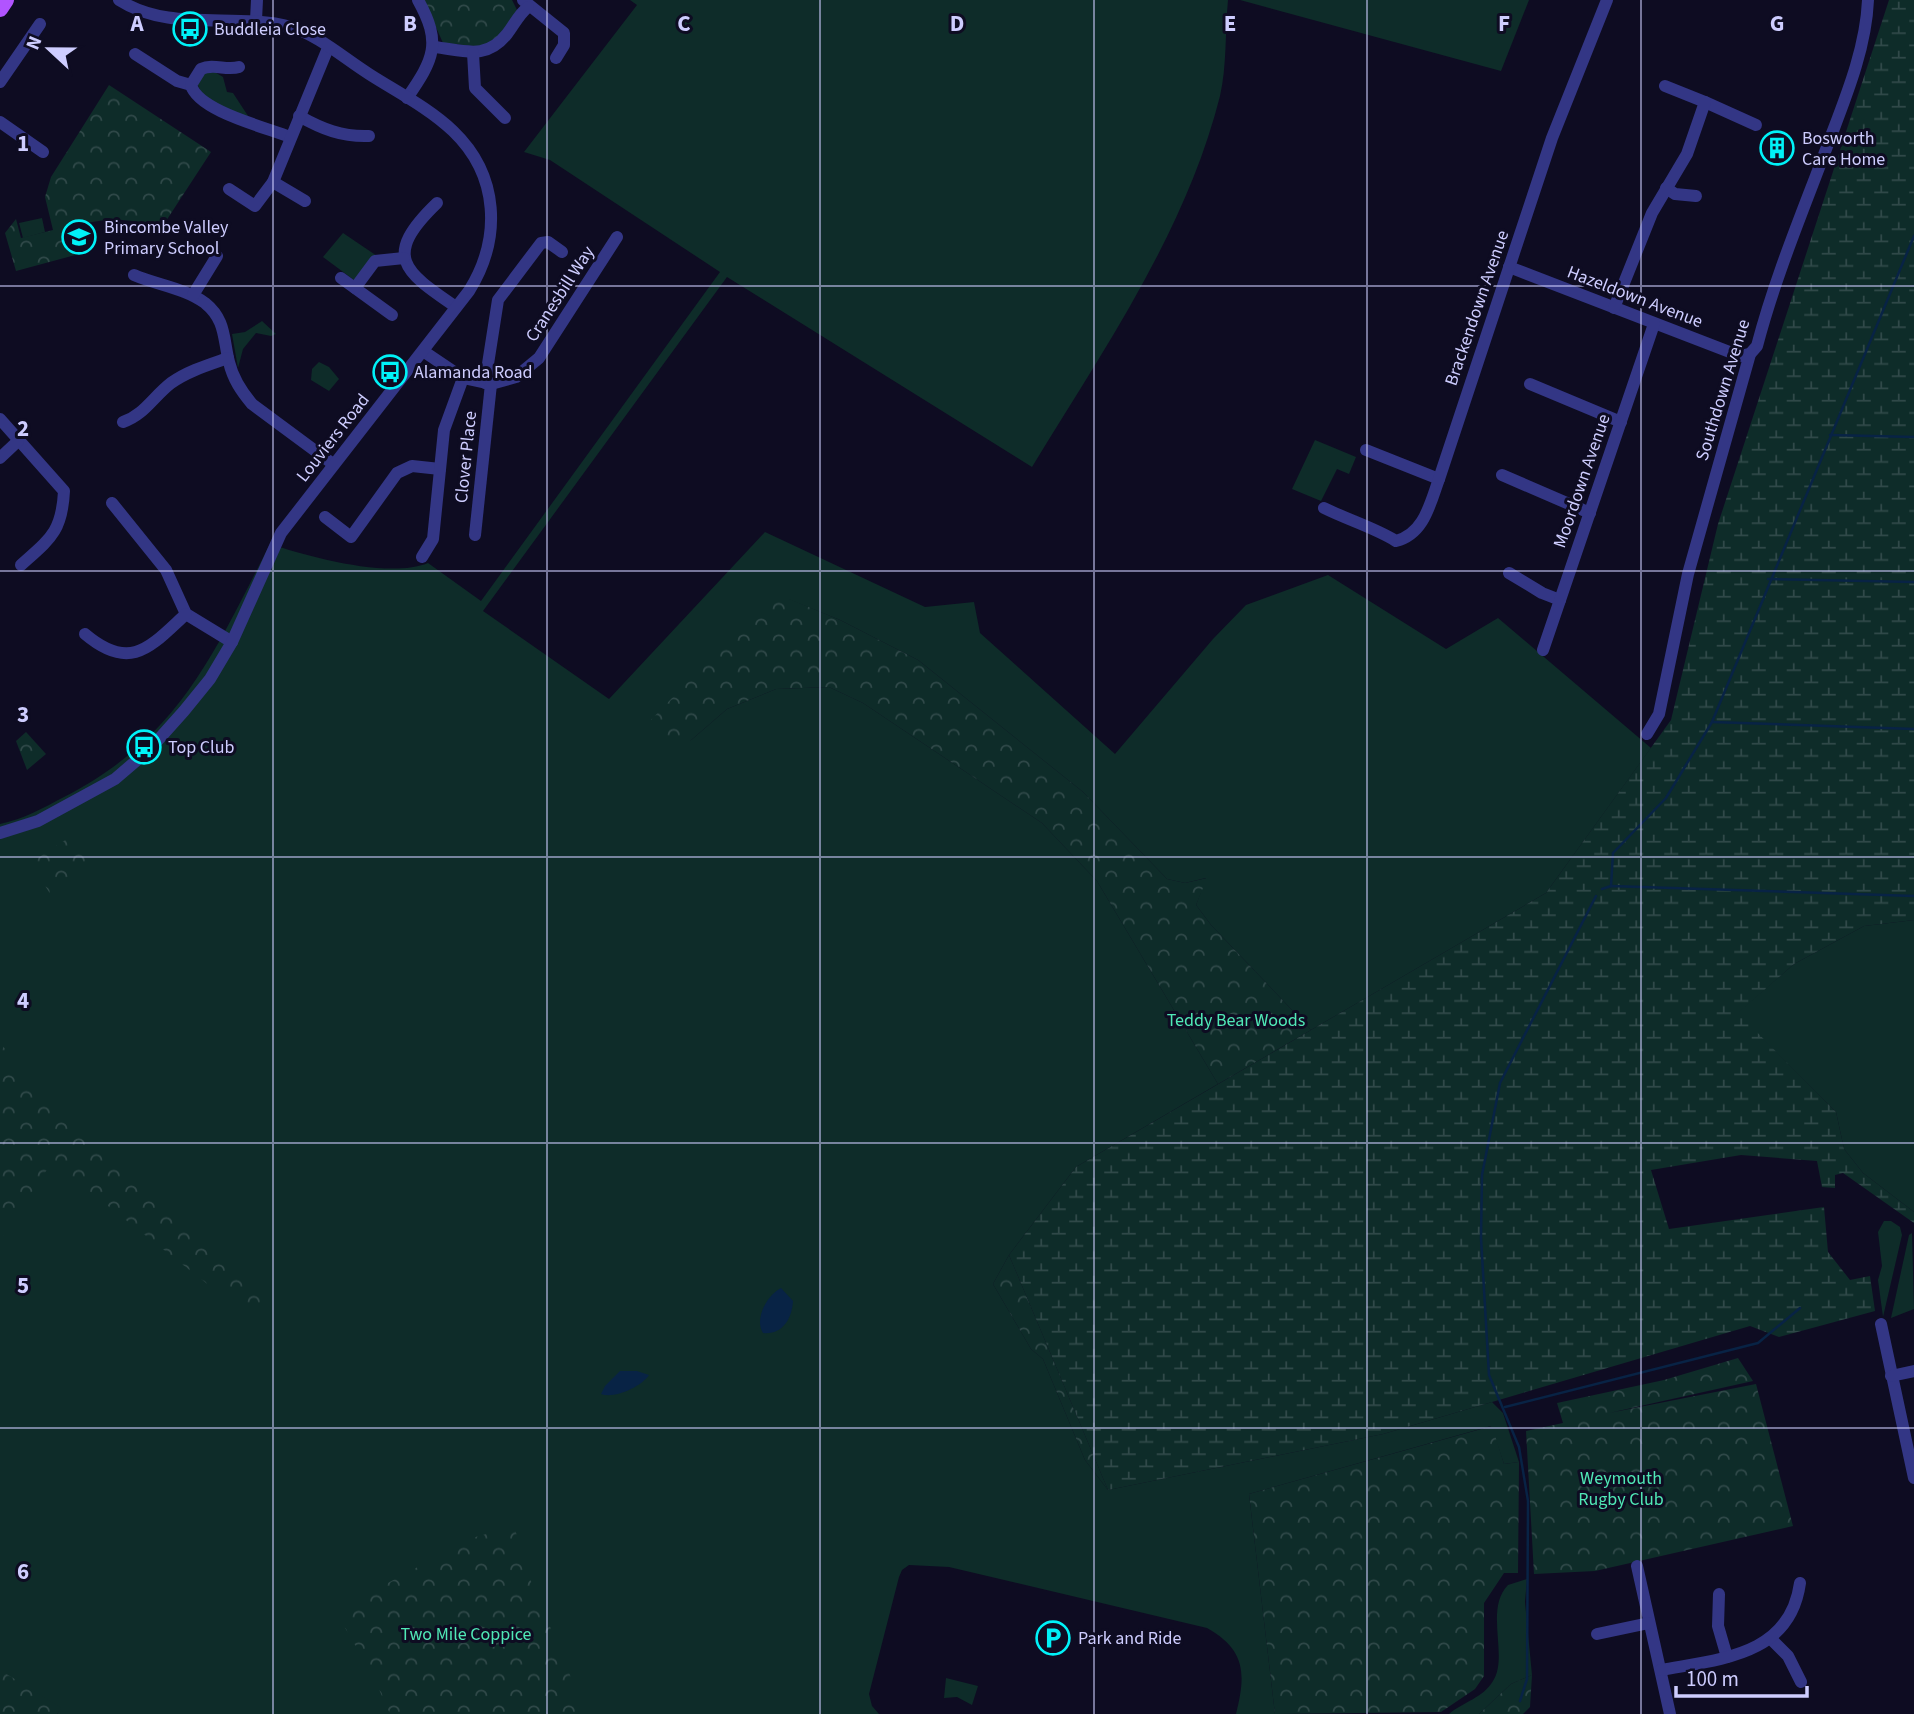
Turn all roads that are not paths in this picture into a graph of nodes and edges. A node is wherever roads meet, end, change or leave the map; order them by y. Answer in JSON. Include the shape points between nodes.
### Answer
{"nodes":[{"id":1,"x":6,"y":0,"type":"edge"},
{"id":2,"x":119,"y":0,"type":"edge"},
{"id":3,"x":257,"y":0,"type":"edge"},
{"id":4,"x":418,"y":0,"type":"edge"},
{"id":5,"x":1607,"y":0,"type":"edge"},
{"id":6,"x":1868,"y":0,"type":"edge"},
{"id":7,"x":526,"y":4,"type":"edge"},
{"id":8,"x":0,"y":9,"type":"edge"},
{"id":9,"x":256,"y":20,"type":"junction"},
{"id":10,"x":40,"y":24,"type":"dead end"},
{"id":11,"x":434,"y":47,"type":"junction"},
{"id":12,"x":328,"y":48,"type":"junction"},
{"id":13,"x":473,"y":53,"type":"junction"},
{"id":14,"x":135,"y":54,"type":"dead end"},
{"id":15,"x":556,"y":58,"type":"dead end"},
{"id":16,"x":0,"y":82,"type":"edge"},
{"id":17,"x":191,"y":85,"type":"junction"},
{"id":18,"x":231,"y":86,"type":"dead end"},
{"id":19,"x":1665,"y":86,"type":"dead end"},
{"id":20,"x":407,"y":99,"type":"junction"},
{"id":21,"x":1705,"y":102,"type":"junction"},
{"id":22,"x":299,"y":116,"type":"junction"},
{"id":23,"x":505,"y":118,"type":"dead end"},
{"id":24,"x":0,"y":122,"type":"edge"},
{"id":25,"x":1756,"y":125,"type":"dead end"},
{"id":26,"x":369,"y":136,"type":"dead end"},
{"id":27,"x":290,"y":137,"type":"junction"},
{"id":28,"x":43,"y":152,"type":"dead end"},
{"id":29,"x":273,"y":181,"type":"junction"},
{"id":30,"x":1667,"y":188,"type":"junction"},
{"id":31,"x":229,"y":189,"type":"dead end"},
{"id":32,"x":1696,"y":196,"type":"dead end"},
{"id":33,"x":305,"y":201,"type":"dead end"},
{"id":34,"x":438,"y":203,"type":"dead end"},
{"id":35,"x":617,"y":237,"type":"dead end"},
{"id":36,"x":562,"y":252,"type":"dead end"},
{"id":37,"x":217,"y":256,"type":"dead end"},
{"id":38,"x":404,"y":258,"type":"junction"},
{"id":39,"x":1509,"y":267,"type":"junction"},
{"id":40,"x":135,"y":275,"type":"dead end"},
{"id":41,"x":341,"y":278,"type":"dead end"},
{"id":42,"x":355,"y":288,"type":"junction"},
{"id":43,"x":193,"y":296,"type":"junction"},
{"id":44,"x":456,"y":307,"type":"junction"},
{"id":45,"x":1614,"y":308,"type":"junction"},
{"id":46,"x":392,"y":316,"type":"dead end"},
{"id":47,"x":1654,"y":324,"type":"junction"},
{"id":48,"x":424,"y":351,"type":"junction"},
{"id":49,"x":1749,"y":354,"type":"junction"},
{"id":50,"x":228,"y":358,"type":"junction"},
{"id":51,"x":463,"y":378,"type":"junction"},
{"id":52,"x":488,"y":383,"type":"junction"},
{"id":53,"x":1531,"y":384,"type":"dead end"},
{"id":54,"x":0,"y":419,"type":"edge"},
{"id":55,"x":123,"y":422,"type":"dead end"},
{"id":56,"x":1621,"y":422,"type":"junction"},
{"id":57,"x":19,"y":441,"type":"junction"},
{"id":58,"x":1366,"y":450,"type":"dead end"},
{"id":59,"x":0,"y":458,"type":"edge"},
{"id":60,"x":332,"y":464,"type":"junction"},
{"id":61,"x":440,"y":469,"type":"junction"},
{"id":62,"x":1502,"y":475,"type":"dead end"},
{"id":63,"x":1439,"y":479,"type":"junction"},
{"id":64,"x":112,"y":503,"type":"dead end"},
{"id":65,"x":1324,"y":508,"type":"dead end"},
{"id":66,"x":1590,"y":513,"type":"junction"},
{"id":67,"x":325,"y":517,"type":"dead end"},
{"id":68,"x":475,"y":535,"type":"dead end"},
{"id":69,"x":422,"y":557,"type":"dead end"},
{"id":70,"x":21,"y":565,"type":"dead end"},
{"id":71,"x":1509,"y":573,"type":"dead end"},
{"id":72,"x":1560,"y":600,"type":"junction"},
{"id":73,"x":186,"y":614,"type":"junction"},
{"id":74,"x":85,"y":634,"type":"dead end"},
{"id":75,"x":232,"y":642,"type":"junction"},
{"id":76,"x":1543,"y":650,"type":"dead end"},
{"id":77,"x":1647,"y":734,"type":"dead end"},
{"id":78,"x":0,"y":832,"type":"edge"},
{"id":79,"x":1881,"y":1324,"type":"dead end"},
{"id":80,"x":1914,"y":1371,"type":"edge"},
{"id":81,"x":1891,"y":1376,"type":"junction"},
{"id":82,"x":1914,"y":1478,"type":"edge"},
{"id":83,"x":1637,"y":1566,"type":"dead end"},
{"id":84,"x":1800,"y":1583,"type":"dead end"},
{"id":85,"x":1719,"y":1594,"type":"dead end"},
{"id":86,"x":1650,"y":1623,"type":"junction"},
{"id":87,"x":1597,"y":1634,"type":"dead end"},
{"id":88,"x":1770,"y":1639,"type":"junction"},
{"id":89,"x":1727,"y":1657,"type":"junction"},
{"id":90,"x":1661,"y":1670,"type":"junction"},
{"id":91,"x":1801,"y":1682,"type":"dead end"},
{"id":92,"x":1670,"y":1714,"type":"edge"}],
"edges":[{"from":1,"to":8,"type":"main road"},
{"from":2,"to":9,"type":"street","name":"Louviers Road","via":[[137,10],[175,19]]},
{"from":3,"to":9,"type":"street"},
{"from":4,"to":11,"type":"street","via":[[432,29]]},
{"from":5,"to":39,"type":"street","name":"Brackendown Avenue","via":[[1552,138]]},
{"from":6,"to":49,"type":"street","name":"Southdown Avenue","via":[[1865,30],[1844,102],[1776,282],[1757,346]]},
{"from":7,"to":13,"type":"street","via":[[495,46]]},
{"from":7,"to":15,"type":"street","via":[[564,33],[564,45]]},
{"from":9,"to":12,"type":"street","name":"Louviers Road","via":[[294,28]]},
{"from":10,"to":16,"type":"street"},
{"from":11,"to":13,"type":"street"},
{"from":11,"to":20,"type":"street"},
{"from":12,"to":20,"type":"street","name":"Louviers Road"},
{"from":12,"to":22,"type":"street"},
{"from":13,"to":23,"type":"street","via":[[475,88]]},
{"from":14,"to":17,"type":"street"},
{"from":17,"to":18,"type":"street","via":[[206,66],[233,69]]},
{"from":17,"to":27,"type":"street","via":[[204,102]]},
{"from":19,"to":21,"type":"street"},
{"from":20,"to":44,"type":"street","name":"Louviers Road","via":[[452,130],[469,148],[489,189],[493,222],[487,259]]},
{"from":21,"to":25,"type":"street"},
{"from":21,"to":30,"type":"street","via":[[1687,154]]},
{"from":22,"to":26,"type":"street","via":[[333,132]]},
{"from":22,"to":27,"type":"street"},
{"from":24,"to":28,"type":"street"},
{"from":27,"to":29,"type":"street"},
{"from":29,"to":31,"type":"street","via":[[255,206]]},
{"from":29,"to":33,"type":"street"},
{"from":30,"to":32,"type":"street","via":[[1675,194]]},
{"from":30,"to":45,"type":"street","via":[[1652,213]]},
{"from":34,"to":38,"type":"street","via":[[407,240]]},
{"from":35,"to":52,"type":"street","name":"Cranesbill Way","via":[[539,358],[516,377]]},
{"from":36,"to":52,"type":"street","name":"Clover Place","via":[[548,242],[541,243],[498,300]]},
{"from":37,"to":43,"type":"street"},
{"from":38,"to":42,"type":"street","via":[[375,261]]},
{"from":38,"to":44,"type":"street","via":[[413,276]]},
{"from":39,"to":45,"type":"street","name":"Hazeldown Avenue"},
{"from":39,"to":63,"type":"street","name":"Brackendown Avenue"},
{"from":40,"to":43,"type":"street"},
{"from":41,"to":42,"type":"street"},
{"from":42,"to":46,"type":"street"},
{"from":43,"to":50,"type":"street","via":[[222,324]]},
{"from":44,"to":48,"type":"street","name":"Louviers Road"},
{"from":45,"to":47,"type":"street","name":"Hazeldown Avenue"},
{"from":47,"to":49,"type":"street","name":"Hazeldown Avenue","via":[[1741,356]]},
{"from":47,"to":56,"type":"street","name":"Moordown Avenue"},
{"from":48,"to":51,"type":"street"},
{"from":48,"to":60,"type":"street","name":"Louviers Road"},
{"from":49,"to":77,"type":"street","name":"Southdown Avenue","via":[[1688,574],[1659,714]]},
{"from":50,"to":55,"type":"street","via":[[169,384],[139,417]]},
{"from":50,"to":60,"type":"street","via":[[236,384],[252,404]]},
{"from":51,"to":52,"type":"street"},
{"from":51,"to":61,"type":"street","via":[[444,430]]},
{"from":52,"to":68,"type":"street","name":"Clover Place"},
{"from":53,"to":56,"type":"street"},
{"from":54,"to":57,"type":"street"},
{"from":56,"to":66,"type":"street","name":"Moordown Avenue"},
{"from":57,"to":59,"type":"street"},
{"from":57,"to":70,"type":"street","via":[[64,491],[63,515],[55,536]]},
{"from":58,"to":63,"type":"street"},
{"from":60,"to":75,"type":"street","name":"Louviers Road","via":[[281,533]]},
{"from":61,"to":67,"type":"street","via":[[412,466],[397,473],[351,537]]},
{"from":61,"to":69,"type":"street","via":[[433,539]]},
{"from":62,"to":66,"type":"street"},
{"from":63,"to":65,"type":"street","name":"Brackendown Avenue","via":[[1421,523],[1411,537],[1396,541]]},
{"from":64,"to":73,"type":"street","via":[[166,570]]},
{"from":66,"to":72,"type":"street","name":"Moordown Avenue"},
{"from":71,"to":72,"type":"street"},
{"from":72,"to":76,"type":"street","name":"Moordown Avenue"},
{"from":73,"to":74,"type":"street","via":[[146,650],[121,654]]},
{"from":73,"to":75,"type":"street"},
{"from":75,"to":78,"type":"street","name":"Louviers Road","via":[[211,679],[184,711],[115,779],[38,821]]},
{"from":79,"to":81,"type":"street"},
{"from":80,"to":81,"type":"street"},
{"from":81,"to":82,"type":"street"},
{"from":83,"to":86,"type":"street"},
{"from":84,"to":88,"type":"street","via":[[1788,1620]]},
{"from":85,"to":89,"type":"street","via":[[1718,1626]]},
{"from":86,"to":87,"type":"street"},
{"from":86,"to":90,"type":"street"},
{"from":88,"to":89,"type":"street"},
{"from":88,"to":91,"type":"street","via":[[1788,1656]]},
{"from":89,"to":90,"type":"street"},
{"from":90,"to":92,"type":"street"}]}
